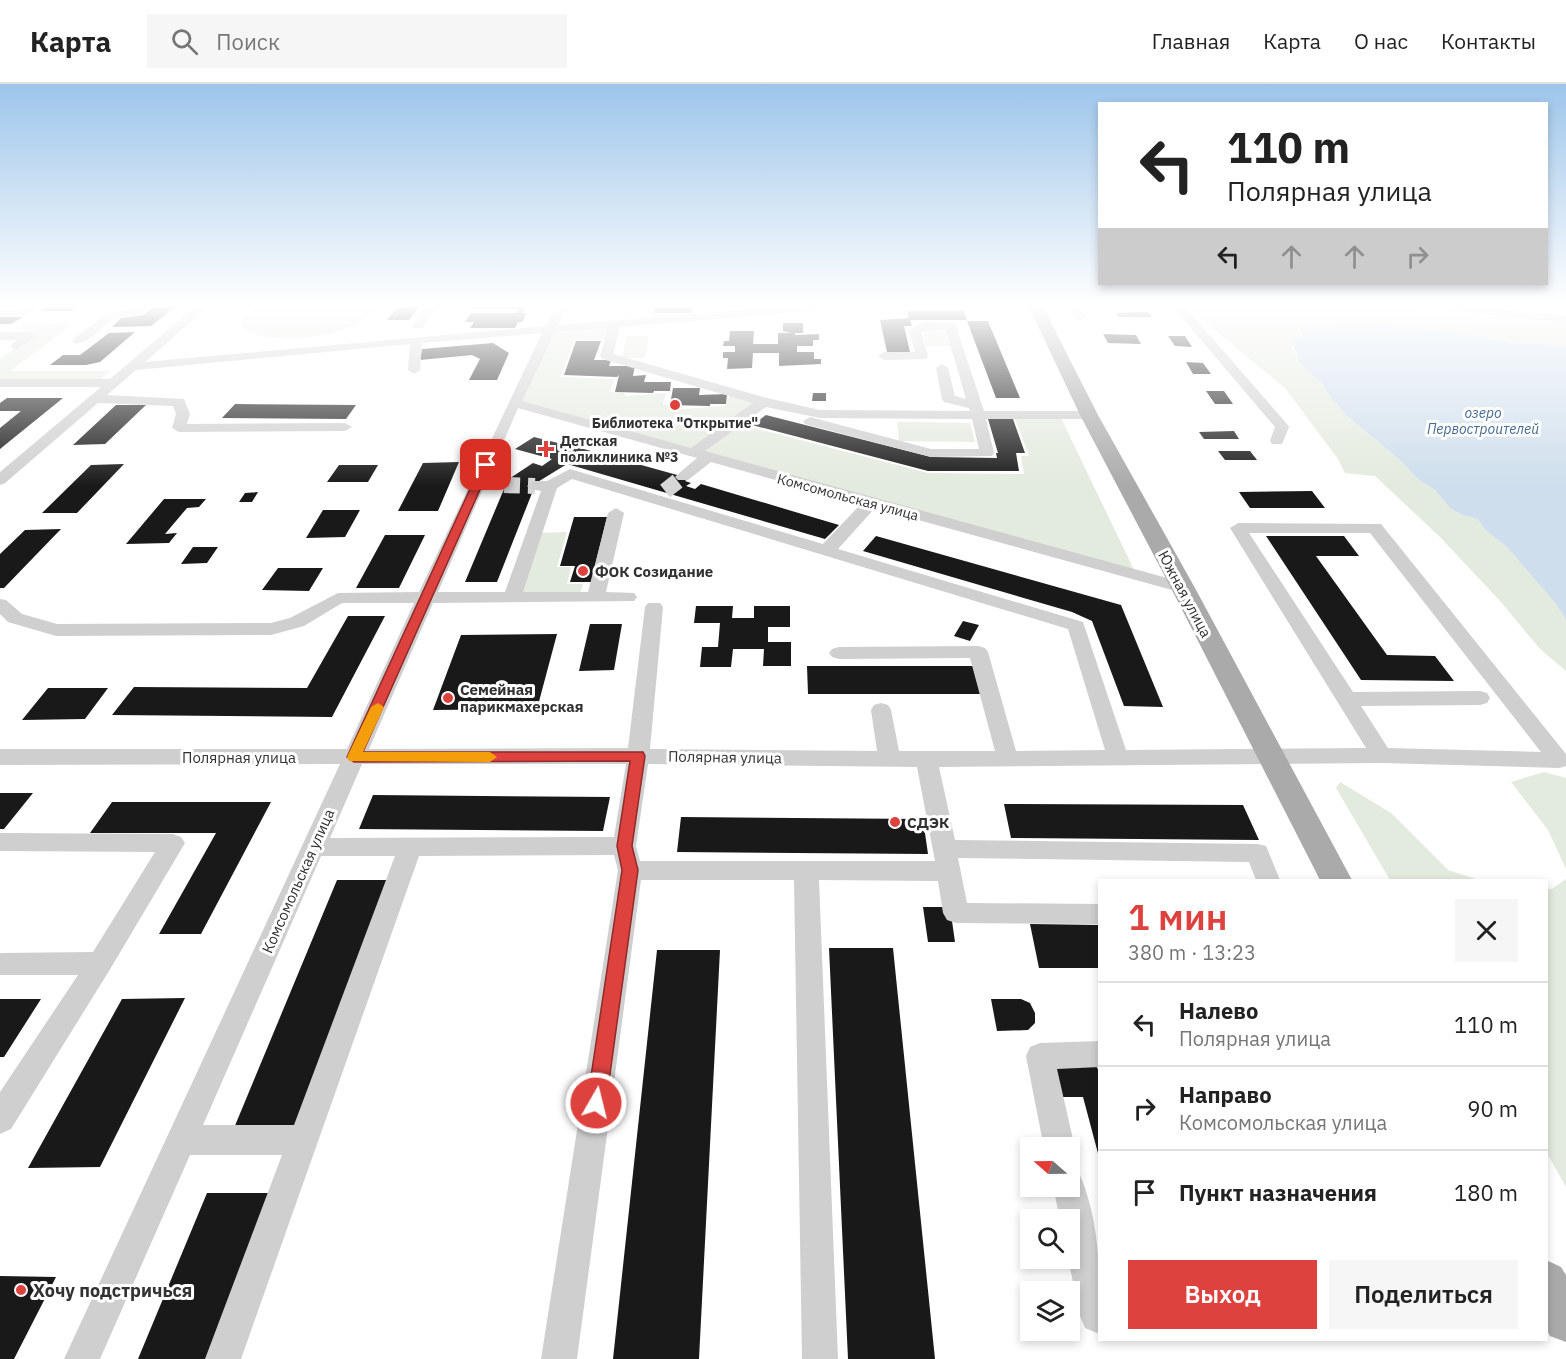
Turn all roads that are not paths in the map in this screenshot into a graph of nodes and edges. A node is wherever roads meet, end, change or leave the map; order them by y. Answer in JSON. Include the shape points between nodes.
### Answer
{"nodes":[{"id":1,"x":137,"y":366,"type":"edge"},
{"id":2,"x":414,"y":366,"type":"edge"},
{"id":3,"x":532,"y":366,"type":"edge"},
{"id":4,"x":639,"y":366,"type":"edge"},
{"id":5,"x":963,"y":366,"type":"edge"},
{"id":6,"x":1065,"y":366,"type":"edge"},
{"id":7,"x":1230,"y":366,"type":"edge"},
{"id":8,"x":132,"y":367,"type":"joint"},
{"id":9,"x":942,"y":368,"type":"dead end"},
{"id":10,"x":414,"y":370,"type":"dead end"},
{"id":11,"x":0,"y":383,"type":"edge"},
{"id":12,"x":114,"y":383,"type":"junction"},
{"id":13,"x":95,"y":399,"type":"junction"},
{"id":14,"x":514,"y":403,"type":"junction"},
{"id":15,"x":761,"y":405,"type":"junction"},
{"id":16,"x":976,"y":410,"type":"junction"},
{"id":17,"x":1089,"y":415,"type":"junction"},
{"id":18,"x":345,"y":427,"type":"dead end"},
{"id":19,"x":1277,"y":441,"type":"dead end"},
{"id":20,"x":700,"y":456,"type":"junction"},
{"id":21,"x":683,"y":477,"type":"tunnel mouth"},
{"id":22,"x":0,"y":480,"type":"edge"},
{"id":23,"x":871,"y":503,"type":"junction"},
{"id":24,"x":616,"y":513,"type":"dead end"},
{"id":25,"x":827,"y":550,"type":"junction"},
{"id":26,"x":1183,"y":588,"type":"junction"},
{"id":27,"x":427,"y":597,"type":"junction"},
{"id":28,"x":512,"y":597,"type":"junction"},
{"id":29,"x":596,"y":597,"type":"junction"},
{"id":30,"x":628,"y":597,"type":"dead end"},
{"id":31,"x":0,"y":604,"type":"edge"},
{"id":32,"x":654,"y":607,"type":"dead end"},
{"id":33,"x":839,"y":653,"type":"dead end"},
{"id":34,"x":1480,"y":698,"type":"dead end"},
{"id":35,"x":1345,"y":699,"type":"junction"},
{"id":36,"x":881,"y":710,"type":"dead end"},
{"id":37,"x":1382,"y":755,"type":"junction"},
{"id":38,"x":0,"y":756,"type":"edge"},
{"id":39,"x":638,"y":756,"type":"junction"},
{"id":40,"x":354,"y":757,"type":"junction"},
{"id":41,"x":1271,"y":757,"type":"junction"},
{"id":42,"x":1119,"y":758,"type":"junction"},
{"id":43,"x":889,"y":759,"type":"junction"},
{"id":44,"x":926,"y":759,"type":"junction"},
{"id":45,"x":1008,"y":759,"type":"junction"},
{"id":46,"x":2,"y":844,"type":"edge"},
{"id":47,"x":411,"y":846,"type":"junction"},
{"id":48,"x":314,"y":847,"type":"junction"},
{"id":49,"x":627,"y":858,"type":"junction"},
{"id":50,"x":947,"y":860,"type":"junction"},
{"id":51,"x":806,"y":871,"type":"junction"},
{"id":52,"x":1268,"y":879,"type":"edge"},
{"id":53,"x":1335,"y":879,"type":"edge"},
{"id":54,"x":1098,"y":914,"type":"edge"},
{"id":55,"x":100,"y":963,"type":"junction"},
{"id":56,"x":0,"y":964,"type":"edge"},
{"id":57,"x":1098,"y":1054,"type":"edge"},
{"id":58,"x":0,"y":1119,"type":"edge"},
{"id":59,"x":1058,"y":1137,"type":"edge"},
{"id":60,"x":181,"y":1140,"type":"junction"},
{"id":61,"x":303,"y":1140,"type":"junction"},
{"id":62,"x":1071,"y":1197,"type":"edge"},
{"id":63,"x":1548,"y":1286,"type":"edge"},
{"id":64,"x":1098,"y":1316,"type":"dead end"},
{"id":65,"x":1566,"y":1320,"type":"edge"},
{"id":66,"x":82,"y":1359,"type":"edge"},
{"id":67,"x":223,"y":1359,"type":"edge"},
{"id":68,"x":559,"y":1359,"type":"edge"},
{"id":69,"x":820,"y":1359,"type":"edge"}],
"edges":[{"from":1,"to":8,"type":"street"},
{"from":2,"to":10,"type":"street"},
{"from":3,"to":14,"type":"street","name":"Комсомольская улица"},
{"from":4,"to":15,"type":"street"},
{"from":5,"to":16,"type":"street"},
{"from":6,"to":17,"type":"main road","name":"Южная улица"},
{"from":7,"to":19,"type":"street","via":[[1282,427]]},
{"from":8,"to":12,"type":"street"},
{"from":9,"to":16,"type":"street","via":[[949,399]]},
{"from":11,"to":12,"type":"street"},
{"from":12,"to":13,"type":"street"},
{"from":13,"to":18,"type":"street","via":[[179,402],[183,414],[179,428]]},
{"from":13,"to":22,"type":"street"},
{"from":14,"to":20,"type":"street","name":"Комсомольская улица"},
{"from":14,"to":27,"type":"street","name":"Комсомольская улица","via":[[486,486]]},
{"from":15,"to":16,"type":"street","via":[[820,414]]},
{"from":15,"to":16,"type":"street","via":[[932,453],[987,453]]},
{"from":15,"to":20,"type":"street"},
{"from":16,"to":17,"type":"street"},
{"from":17,"to":26,"type":"main road","name":"Южная улица"},
{"from":20,"to":21,"type":"street"},
{"from":20,"to":23,"type":"street","name":"Комсомольская улица"},
{"from":23,"to":25,"type":"street"},
{"from":23,"to":26,"type":"street","name":"Комсомольская улица"},
{"from":24,"to":29,"type":"street"},
{"from":25,"to":28,"type":"street","via":[[660,495],[570,474],[542,486]]},
{"from":25,"to":42,"type":"street","via":[[1076,626]]},
{"from":26,"to":41,"type":"main road","name":"Южная улица"},
{"from":27,"to":28,"type":"street"},
{"from":27,"to":31,"type":"street","via":[[338,598],[297,622],[271,629],[56,630],[15,618]]},
{"from":27,"to":40,"type":"street","name":"Комсомольская улица"},
{"from":28,"to":29,"type":"street"},
{"from":29,"to":30,"type":"street"},
{"from":32,"to":39,"type":"street"},
{"from":33,"to":45,"type":"street","via":[[978,652]]},
{"from":34,"to":35,"type":"street"},
{"from":35,"to":37,"type":"street"},
{"from":35,"to":37,"type":"street","name":"Полярная улица","via":[[1238,528],[1375,528],[1558,760]]},
{"from":36,"to":43,"type":"street"},
{"from":37,"to":41,"type":"street","name":"Полярная улица"},
{"from":38,"to":40,"type":"street","name":"Полярная улица"},
{"from":39,"to":40,"type":"street","name":"Полярная улица"},
{"from":39,"to":43,"type":"street","name":"Полярная улица"},
{"from":39,"to":49,"type":"street"},
{"from":40,"to":48,"type":"street","name":"Комсомольская улица"},
{"from":41,"to":42,"type":"street","name":"Полярная улица"},
{"from":41,"to":53,"type":"main road","name":"Южная улица"},
{"from":42,"to":45,"type":"street","name":"Полярная улица"},
{"from":43,"to":44,"type":"street","name":"Полярная улица"},
{"from":44,"to":45,"type":"street","name":"Полярная улица"},
{"from":44,"to":50,"type":"street"},
{"from":46,"to":55,"type":"street","via":[[173,843]]},
{"from":47,"to":48,"type":"street"},
{"from":47,"to":49,"type":"street"},
{"from":47,"to":61,"type":"street"},
{"from":48,"to":60,"type":"street","name":"Комсомольская улица"},
{"from":49,"to":51,"type":"street"},
{"from":49,"to":68,"type":"street"},
{"from":50,"to":51,"type":"street"},
{"from":50,"to":52,"type":"street","via":[[1257,853]]},
{"from":50,"to":54,"type":"street","via":[[956,913]]},
{"from":51,"to":69,"type":"street"},
{"from":55,"to":56,"type":"street"},
{"from":55,"to":58,"type":"street"},
{"from":57,"to":59,"type":"street","via":[[1040,1056]]},
{"from":60,"to":61,"type":"street"},
{"from":60,"to":66,"type":"street","name":"Комсомольская улица"},
{"from":61,"to":67,"type":"street"},
{"from":62,"to":64,"type":"street"},
{"from":63,"to":65,"type":"main road"}]}
